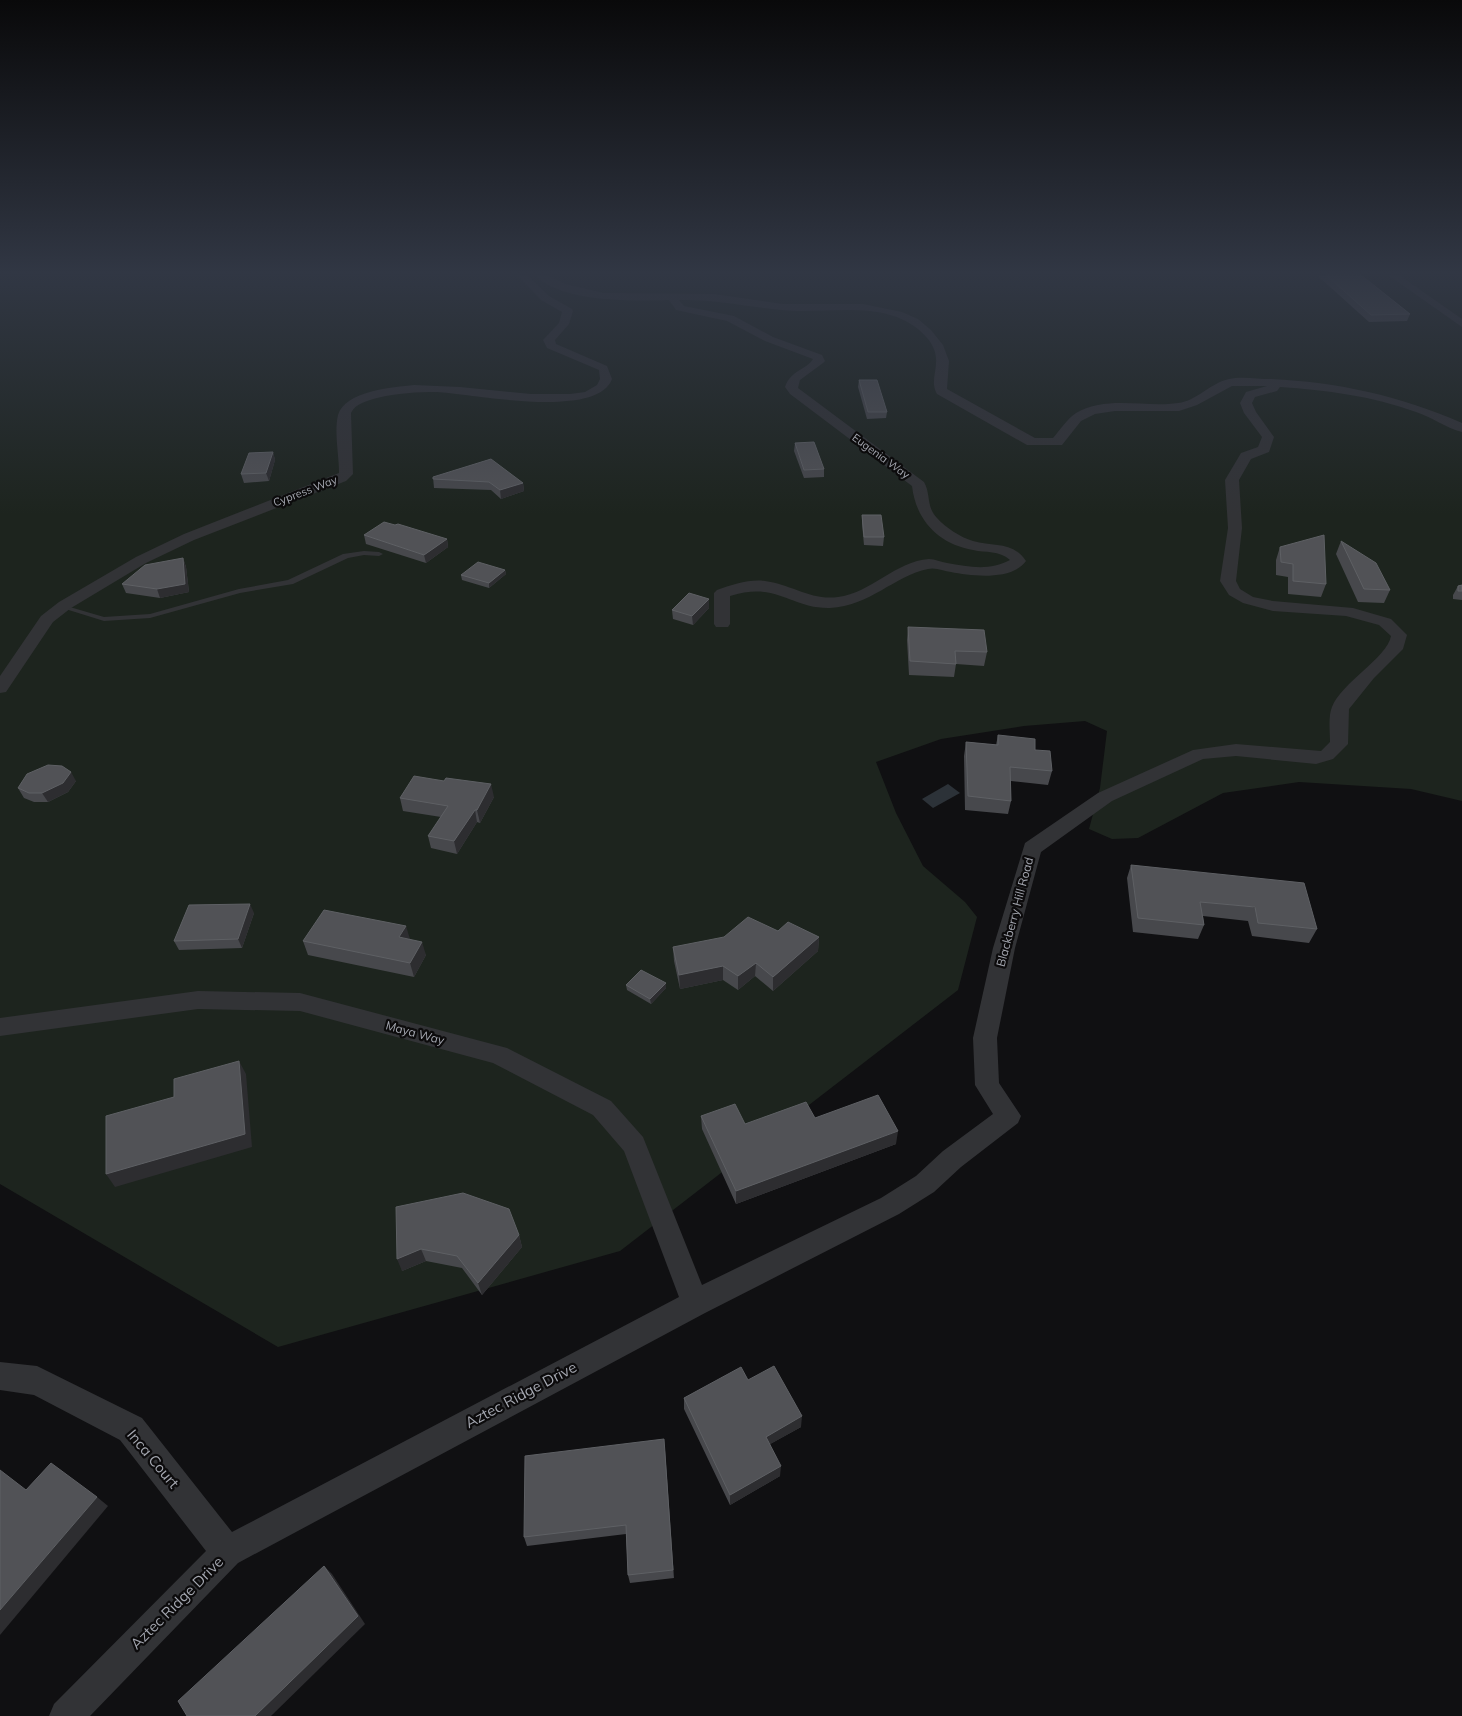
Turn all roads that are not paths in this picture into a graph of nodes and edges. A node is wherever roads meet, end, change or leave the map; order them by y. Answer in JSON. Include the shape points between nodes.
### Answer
{"nodes":[{"id":1,"x":572,"y":355,"type":"edge"},
{"id":2,"x":814,"y":355,"type":"edge"},
{"id":3,"x":941,"y":355,"type":"edge"},
{"id":4,"x":1276,"y":383,"type":"junction"},
{"id":5,"x":1422,"y":410,"type":"junction"},
{"id":6,"x":1455,"y":412,"type":"dead end"},
{"id":7,"x":1462,"y":428,"type":"edge"},
{"id":8,"x":379,"y":554,"type":"dead end"},
{"id":9,"x":63,"y":606,"type":"junction"},
{"id":10,"x":722,"y":624,"type":"dead end"},
{"id":11,"x":0,"y":688,"type":"edge"},
{"id":12,"x":0,"y":1027,"type":"edge"},
{"id":13,"x":1009,"y":1116,"type":"joint"},
{"id":14,"x":694,"y":1303,"type":"junction"},
{"id":15,"x":0,"y":1376,"type":"edge"},
{"id":16,"x":227,"y":1552,"type":"junction"},
{"id":17,"x":66,"y":1716,"type":"edge"}],
"edges":[{"from":1,"to":9,"type":"street","name":"Cypress Way","via":[[603,368],[607,373],[600,389],[585,397],[524,398],[433,388],[382,393],[352,402],[344,415],[346,474],[341,478],[189,537],[141,560]]},
{"from":2,"to":10,"type":"street","name":"Eugenia Way","via":[[819,361],[792,380],[794,391],[919,485],[923,508],[941,531],[972,546],[1015,554],[1019,561],[999,572],[977,573],[930,564],[850,601],[827,603],[800,598],[771,587],[746,585],[722,593]]},
{"from":3,"to":4,"type":"street","via":[[941,391],[1032,442],[1057,442],[1081,415],[1122,407],[1179,407],[1231,382]]},
{"from":4,"to":5,"type":"street","via":[[1385,399]]},
{"from":4,"to":13,"type":"street","name":"Blackberry Hill Road","via":[[1273,388],[1250,395],[1246,403],[1268,437],[1264,449],[1246,456],[1232,480],[1235,528],[1228,581],[1234,592],[1248,600],[1273,606],[1347,611],[1385,622],[1399,635],[1397,646],[1340,708],[1339,744],[1327,755],[1316,758],[1236,750],[1199,754],[1105,797],[1032,848],[1004,948],[985,1038],[987,1085]]},
{"from":5,"to":6,"type":"street"},
{"from":5,"to":7,"type":"street"},
{"from":8,"to":9,"type":"lane","via":[[346,556],[290,582],[239,591],[150,616],[104,619]]},
{"from":9,"to":11,"type":"street","name":"Cypress Way","via":[[47,619]]},
{"from":12,"to":14,"type":"street","name":"Maya Way","via":[[198,1000],[300,1002],[498,1055],[602,1108],[634,1145]]},
{"from":13,"to":14,"type":"street","name":"Aztec Ridge Drive","via":[[925,1184],[890,1206]]},
{"from":14,"to":16,"type":"street","name":"Aztec Ridge Drive"},
{"from":15,"to":16,"type":"street","name":"Inca Court","via":[[38,1381],[131,1429]]},
{"from":16,"to":17,"type":"street","name":"Aztec Ridge Drive"}]}
